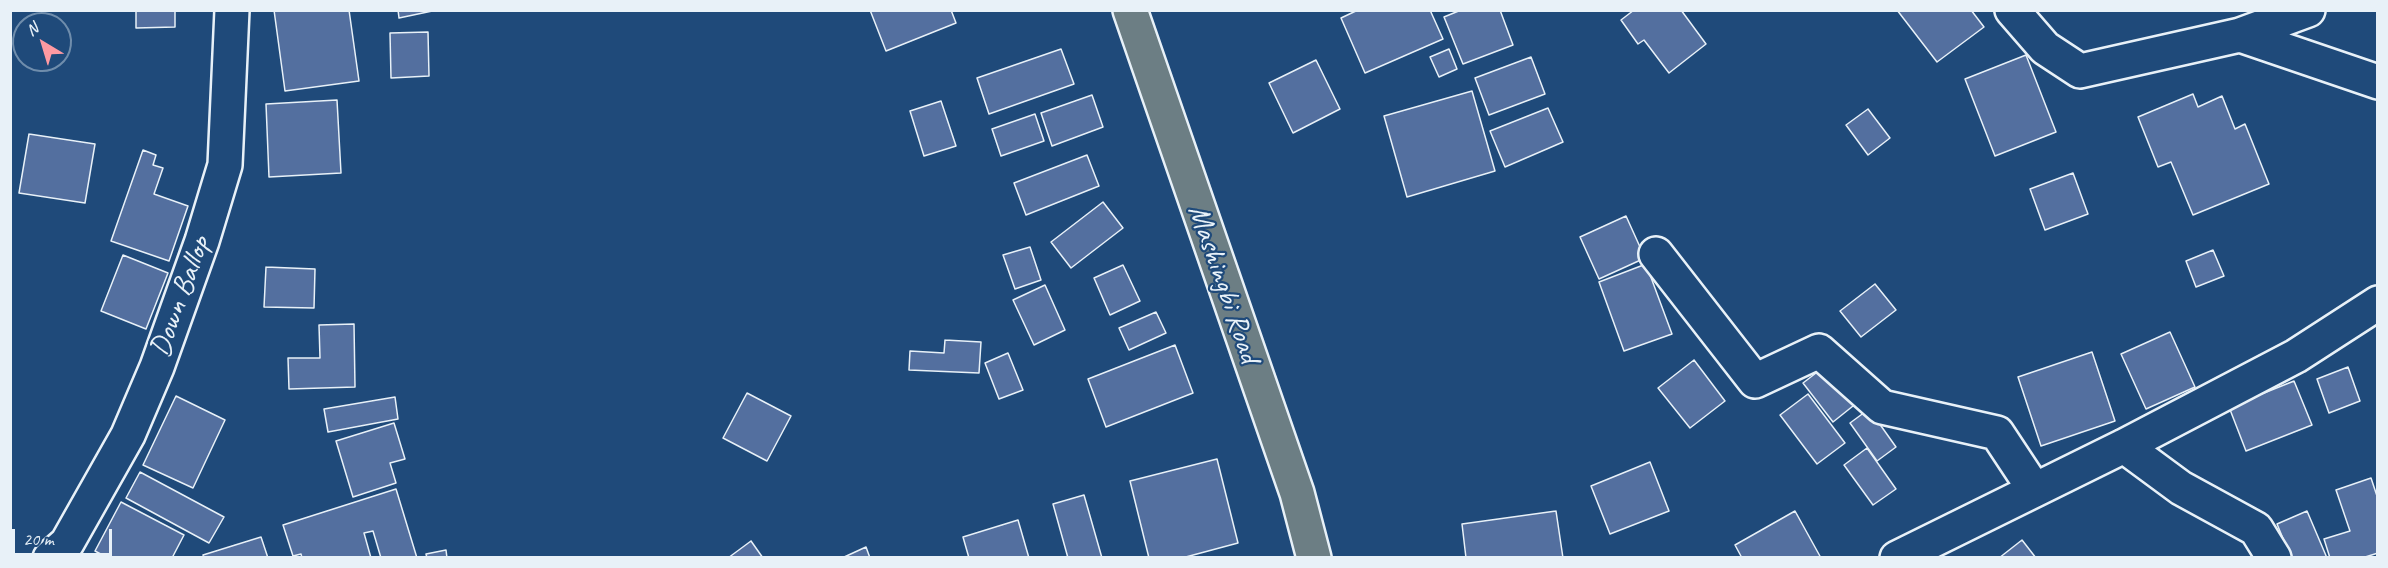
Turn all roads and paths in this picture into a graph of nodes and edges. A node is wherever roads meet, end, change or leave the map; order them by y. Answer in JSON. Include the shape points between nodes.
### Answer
{"nodes":[{"id":1,"x":232,"y":10,"type":"edge"},
{"id":2,"x":1130,"y":10,"type":"edge"},
{"id":3,"x":2012,"y":10,"type":"edge"},
{"id":4,"x":2308,"y":10,"type":"edge"},
{"id":5,"x":2240,"y":35,"type":"junction"},
{"id":6,"x":2378,"y":82,"type":"edge"},
{"id":7,"x":1656,"y":254,"type":"dead end"},
{"id":8,"x":2378,"y":303,"type":"edge"},
{"id":9,"x":2124,"y":446,"type":"junction"},
{"id":10,"x":2034,"y":489,"type":"junction"},
{"id":11,"x":50,"y":558,"type":"edge"},
{"id":12,"x":1314,"y":558,"type":"edge"},
{"id":13,"x":1897,"y":558,"type":"edge"},
{"id":14,"x":2274,"y":558,"type":"edge"}],
"edges":[{"from":1,"to":11,"type":"street","name":"Down Ballop","via":[[225,165],[202,241],[128,435],[67,543]]},
{"from":2,"to":12,"type":"main road","name":"Mashingbi Road","via":[[1297,493]]},
{"from":3,"to":5,"type":"street","via":[[2045,48],[2080,71]]},
{"from":4,"to":5,"type":"street"},
{"from":5,"to":6,"type":"street"},
{"from":7,"to":10,"type":"street","via":[[1755,381],[1819,351],[1882,406],[1996,433]]},
{"from":8,"to":9,"type":"street","via":[[2296,356]]},
{"from":9,"to":10,"type":"street"},
{"from":9,"to":14,"type":"street","via":[[2181,488],[2256,529]]},
{"from":10,"to":13,"type":"street"}]}
